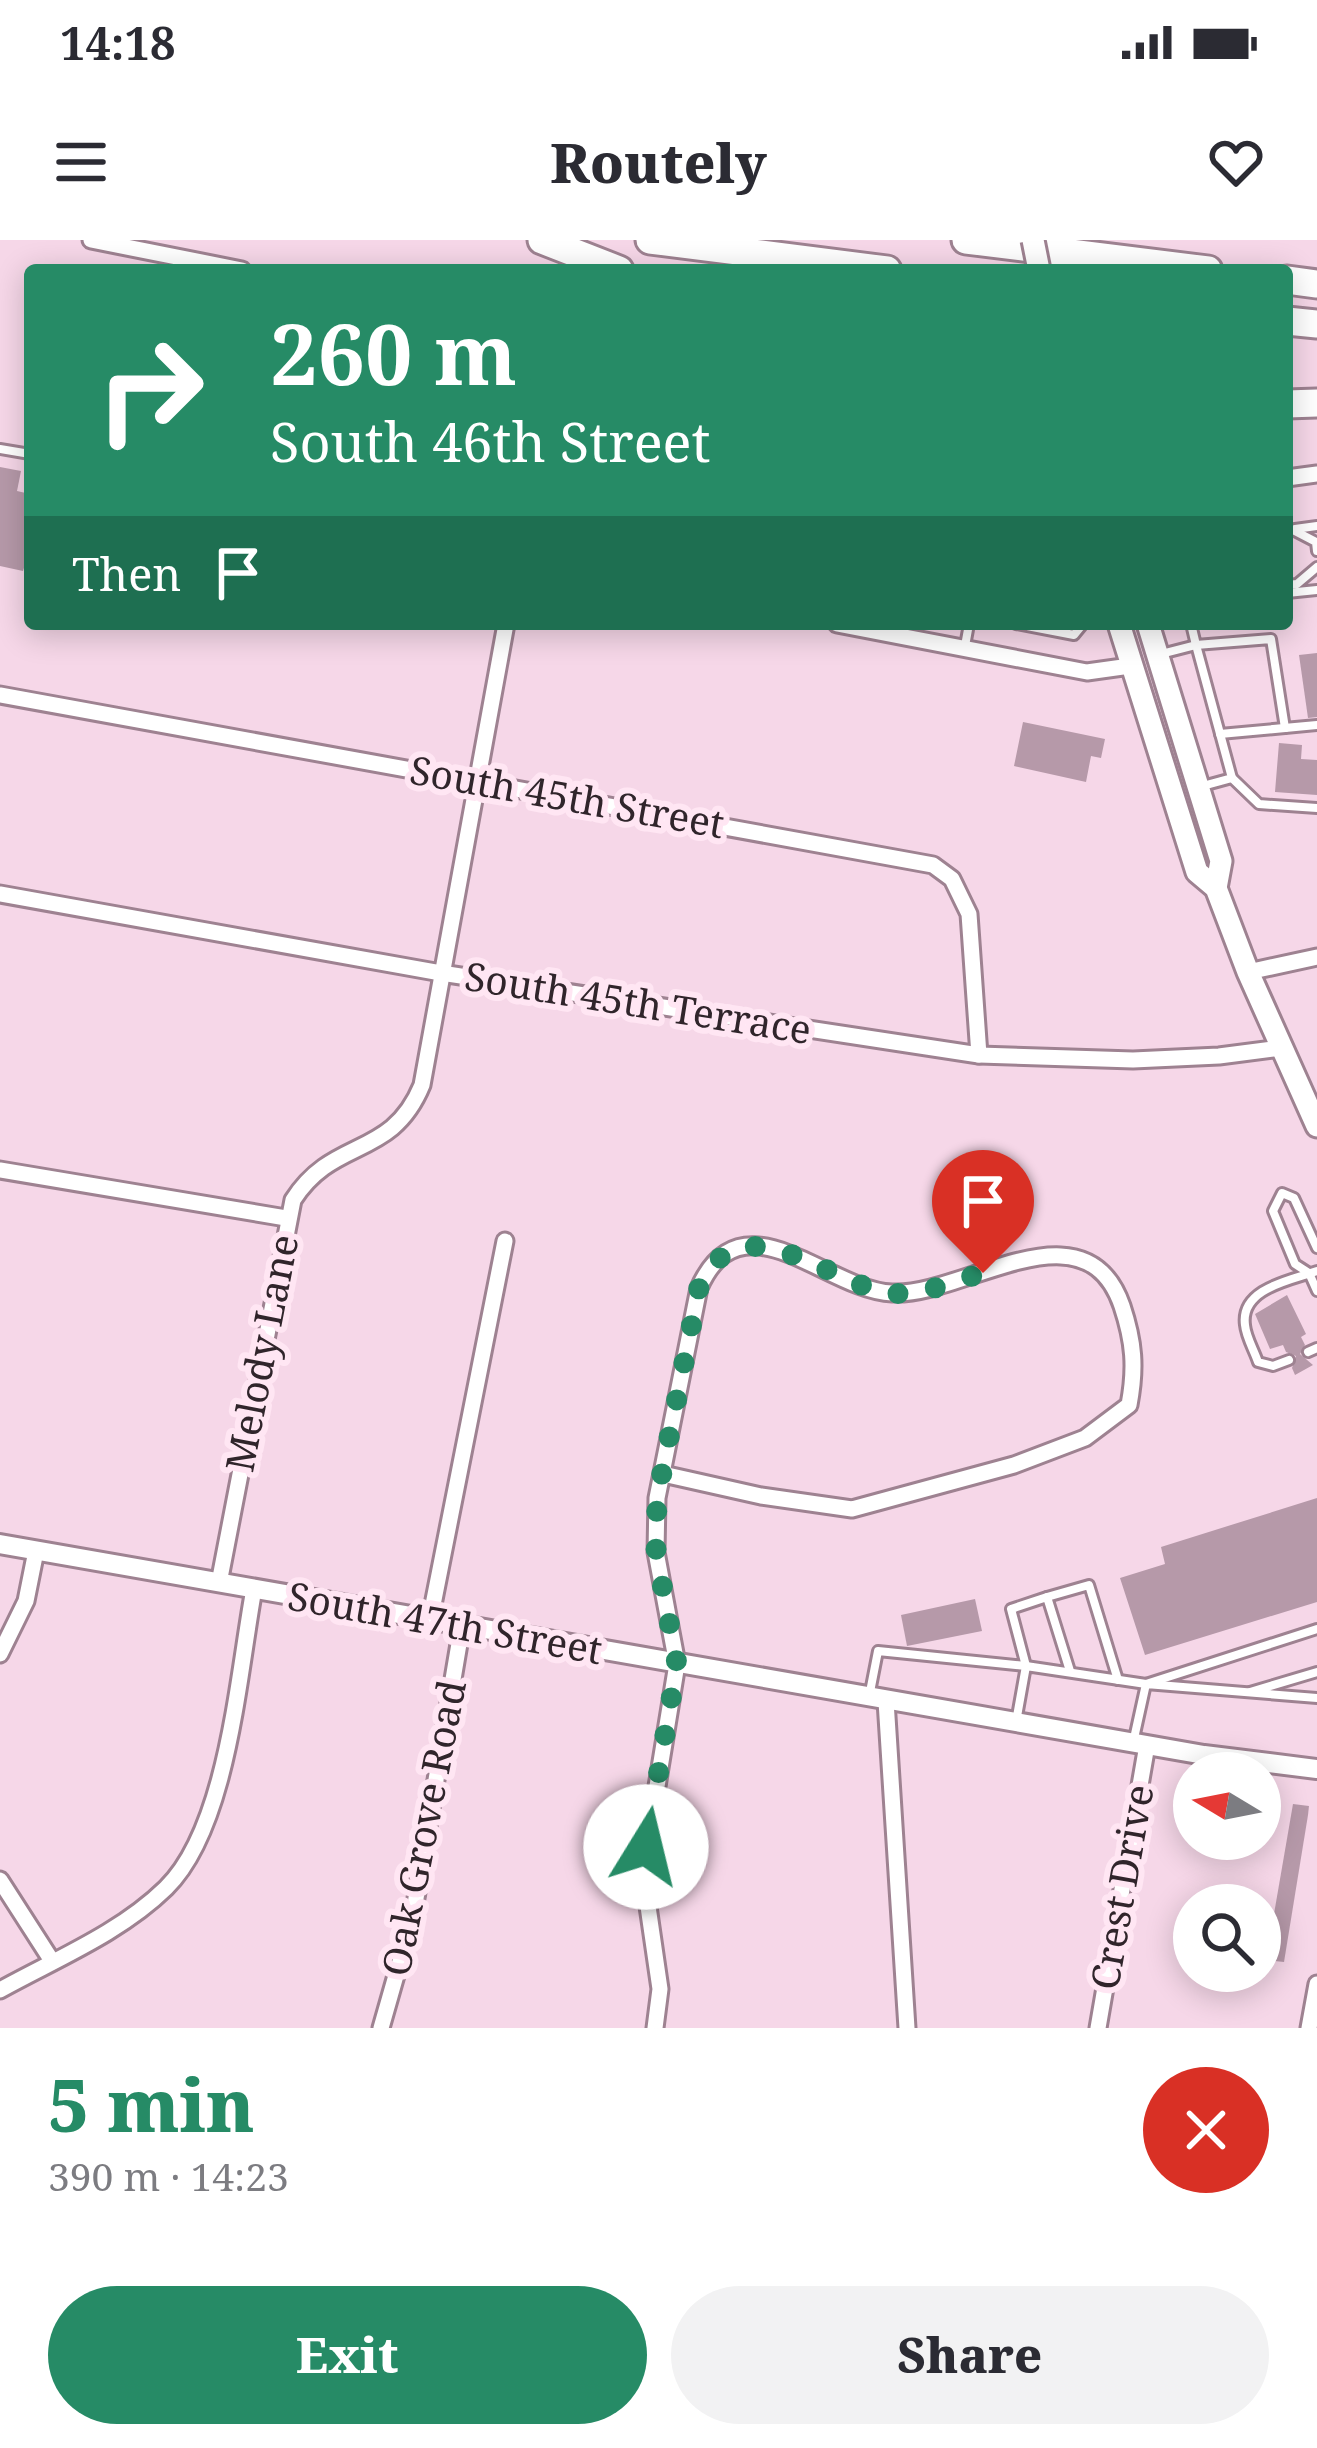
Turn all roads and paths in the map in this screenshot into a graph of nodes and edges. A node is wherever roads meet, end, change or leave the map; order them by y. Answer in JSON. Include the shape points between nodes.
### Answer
{"nodes":[{"id":1,"x":91,"y":240,"type":"edge"},
{"id":2,"x":542,"y":240,"type":"edge"},
{"id":3,"x":650,"y":240,"type":"edge"},
{"id":4,"x":966,"y":240,"type":"edge"},
{"id":5,"x":186,"y":264,"type":"edge"},
{"id":6,"x":604,"y":264,"type":"edge"},
{"id":7,"x":840,"y":264,"type":"edge"},
{"id":8,"x":1160,"y":264,"type":"edge"},
{"id":9,"x":1293,"y":532,"type":"edge"},
{"id":10,"x":1317,"y":551,"type":"edge"},
{"id":11,"x":1317,"y":567,"type":"edge"},
{"id":12,"x":1293,"y":586,"type":"edge"},
{"id":13,"x":505,"y":630,"type":"edge"},
{"id":14,"x":870,"y":630,"type":"edge"},
{"id":15,"x":968,"y":630,"type":"edge"},
{"id":16,"x":1121,"y":630,"type":"edge"},
{"id":17,"x":1150,"y":630,"type":"edge"},
{"id":18,"x":1192,"y":630,"type":"edge"},
{"id":19,"x":1196,"y":645,"type":"junction"},
{"id":20,"x":965,"y":647,"type":"junction"},
{"id":21,"x":1158,"y":655,"type":"junction"},
{"id":22,"x":1130,"y":666,"type":"junction"},
{"id":23,"x":0,"y":695,"type":"edge"},
{"id":24,"x":1317,"y":724,"type":"edge"},
{"id":25,"x":1285,"y":728,"type":"junction"},
{"id":26,"x":1220,"y":734,"type":"junction"},
{"id":27,"x":1232,"y":778,"type":"junction"},
{"id":28,"x":476,"y":780,"type":"junction"},
{"id":29,"x":1198,"y":787,"type":"junction"},
{"id":30,"x":1172,"y":796,"type":"junction"},
{"id":31,"x":1317,"y":808,"type":"edge"},
{"id":32,"x":1216,"y":888,"type":"junction"},
{"id":33,"x":0,"y":894,"type":"edge"},
{"id":34,"x":1317,"y":957,"type":"edge"},
{"id":35,"x":1248,"y":972,"type":"junction"},
{"id":36,"x":442,"y":973,"type":"junction"},
{"id":37,"x":1281,"y":1048,"type":"junction"},
{"id":38,"x":979,"y":1055,"type":"junction"},
{"id":39,"x":1317,"y":1126,"type":"edge"},
{"id":40,"x":0,"y":1170,"type":"edge"},
{"id":41,"x":286,"y":1218,"type":"junction"},
{"id":42,"x":505,"y":1241,"type":"dead end"},
{"id":43,"x":1317,"y":1248,"type":"edge"},
{"id":44,"x":1313,"y":1272,"type":"edge"},
{"id":45,"x":1317,"y":1291,"type":"edge"},
{"id":46,"x":1289,"y":1360,"type":"dead end"},
{"id":47,"x":662,"y":1474,"type":"junction"},
{"id":48,"x":0,"y":1544,"type":"edge"},
{"id":49,"x":37,"y":1551,"type":"junction"},
{"id":50,"x":219,"y":1583,"type":"junction"},
{"id":51,"x":254,"y":1589,"type":"junction"},
{"id":52,"x":1047,"y":1598,"type":"junction"},
{"id":53,"x":430,"y":1620,"type":"junction"},
{"id":54,"x":462,"y":1626,"type":"junction"},
{"id":55,"x":1317,"y":1630,"type":"edge"},
{"id":56,"x":0,"y":1654,"type":"edge"},
{"id":57,"x":677,"y":1664,"type":"junction"},
{"id":58,"x":1026,"y":1666,"type":"junction"},
{"id":59,"x":1070,"y":1671,"type":"junction"},
{"id":60,"x":1317,"y":1672,"type":"edge"},
{"id":61,"x":1118,"y":1680,"type":"junction"},
{"id":62,"x":1146,"y":1684,"type":"junction"},
{"id":63,"x":1244,"y":1694,"type":"junction"},
{"id":64,"x":1317,"y":1698,"type":"edge"},
{"id":65,"x":878,"y":1700,"type":"junction"},
{"id":66,"x":1016,"y":1723,"type":"junction"},
{"id":67,"x":1140,"y":1744,"type":"junction"},
{"id":68,"x":1317,"y":1768,"type":"edge"},
{"id":69,"x":0,"y":1880,"type":"edge"},
{"id":70,"x":52,"y":1961,"type":"junction"},
{"id":71,"x":1317,"y":1984,"type":"edge"},
{"id":72,"x":0,"y":1990,"type":"edge"},
{"id":73,"x":381,"y":2028,"type":"edge"},
{"id":74,"x":655,"y":2028,"type":"edge"},
{"id":75,"x":907,"y":2028,"type":"edge"},
{"id":76,"x":1098,"y":2028,"type":"edge"},
{"id":77,"x":1309,"y":2028,"type":"edge"}],
"edges":[{"from":1,"to":5,"type":"street"},
{"from":2,"to":6,"type":"highway"},
{"from":3,"to":7,"type":"highway"},
{"from":4,"to":8,"type":"highway"},
{"from":9,"to":10,"type":"lane","via":[[1316,542]]},
{"from":11,"to":12,"type":"lane"},
{"from":13,"to":28,"type":"street"},
{"from":14,"to":20,"type":"street"},
{"from":15,"to":20,"type":"lane"},
{"from":16,"to":22,"type":"main road"},
{"from":17,"to":21,"type":"main road"},
{"from":18,"to":19,"type":"lane"},
{"from":19,"to":21,"type":"lane"},
{"from":19,"to":25,"type":"lane","via":[[1270,639]]},
{"from":19,"to":26,"type":"lane"},
{"from":20,"to":22,"type":"street","via":[[1087,672]]},
{"from":21,"to":22,"type":"main road"},
{"from":21,"to":29,"type":"main road"},
{"from":22,"to":30,"type":"main road"},
{"from":23,"to":28,"type":"street","name":"South 45th Street"},
{"from":24,"to":25,"type":"lane"},
{"from":25,"to":26,"type":"lane"},
{"from":26,"to":27,"type":"lane"},
{"from":27,"to":29,"type":"lane"},
{"from":27,"to":31,"type":"lane","via":[[1259,803]]},
{"from":28,"to":36,"type":"street"},
{"from":28,"to":38,"type":"street","name":"South 45th Street","via":[[932,865],[952,879],[969,914]]},
{"from":29,"to":30,"type":"main road"},
{"from":29,"to":32,"type":"main road","via":[[1221,861]]},
{"from":30,"to":32,"type":"main road","via":[[1197,872]]},
{"from":32,"to":35,"type":"main road"},
{"from":33,"to":36,"type":"street","name":"South 45th Terrace"},
{"from":34,"to":35,"type":"street"},
{"from":35,"to":37,"type":"main road"},
{"from":36,"to":38,"type":"street","name":"South 45th Terrace"},
{"from":36,"to":41,"type":"street","name":"Melody Lane","via":[[422,1085],[403,1119],[319,1167]]},
{"from":37,"to":38,"type":"street","name":"South 45th Terrace","via":[[1133,1060]]},
{"from":37,"to":39,"type":"main road"},
{"from":40,"to":41,"type":"street"},
{"from":41,"to":50,"type":"street","name":"Melody Lane"},
{"from":42,"to":53,"type":"street"},
{"from":43,"to":44,"type":"lane","via":[[1294,1198],[1282,1193],[1273,1211],[1295,1264]]},
{"from":44,"to":45,"type":"lane"},
{"from":44,"to":46,"type":"lane","via":[[1260,1291],[1247,1309],[1258,1362]]},
{"from":47,"to":47,"type":"street","via":[[699,1288],[709,1265],[737,1249],[775,1248],[888,1294],[1048,1254],[1073,1258],[1113,1282],[1136,1372],[1129,1405],[1085,1438],[852,1509]]},
{"from":47,"to":57,"type":"street","via":[[656,1552]]},
{"from":48,"to":49,"type":"street","name":"South 47th Street"},
{"from":49,"to":50,"type":"street","name":"South 47th Street"},
{"from":49,"to":56,"type":"street","via":[[26,1601]]},
{"from":50,"to":51,"type":"street","name":"South 47th Street"},
{"from":51,"to":53,"type":"street","name":"South 47th Street"},
{"from":51,"to":70,"type":"street","via":[[215,1806],[197,1848],[126,1921]]},
{"from":52,"to":58,"type":"lane","via":[[1010,1609]]},
{"from":52,"to":59,"type":"lane"},
{"from":52,"to":61,"type":"lane","via":[[1089,1585]]},
{"from":53,"to":54,"type":"street","name":"South 47th Street"},
{"from":54,"to":57,"type":"street","name":"South 47th Street"},
{"from":54,"to":73,"type":"street","name":"Oak Grove Road","via":[[413,1916]]},
{"from":55,"to":62,"type":"lane"},
{"from":57,"to":65,"type":"street","name":"South 47th Street"},
{"from":57,"to":74,"type":"street","via":[[643,1872],[660,1989]]},
{"from":58,"to":59,"type":"lane"},
{"from":58,"to":65,"type":"lane","via":[[878,1651]]},
{"from":58,"to":66,"type":"lane"},
{"from":59,"to":61,"type":"lane"},
{"from":60,"to":63,"type":"lane"},
{"from":61,"to":62,"type":"lane"},
{"from":62,"to":63,"type":"lane"},
{"from":62,"to":67,"type":"lane"},
{"from":63,"to":64,"type":"lane"},
{"from":65,"to":66,"type":"street","name":"South 47th Street"},
{"from":65,"to":75,"type":"street"},
{"from":66,"to":67,"type":"street","name":"South 47th Street"},
{"from":67,"to":68,"type":"street","name":"South 47th Street"},
{"from":67,"to":76,"type":"street","name":"Crest Drive"},
{"from":69,"to":70,"type":"street"},
{"from":70,"to":72,"type":"street"},
{"from":71,"to":77,"type":"street"}]}
